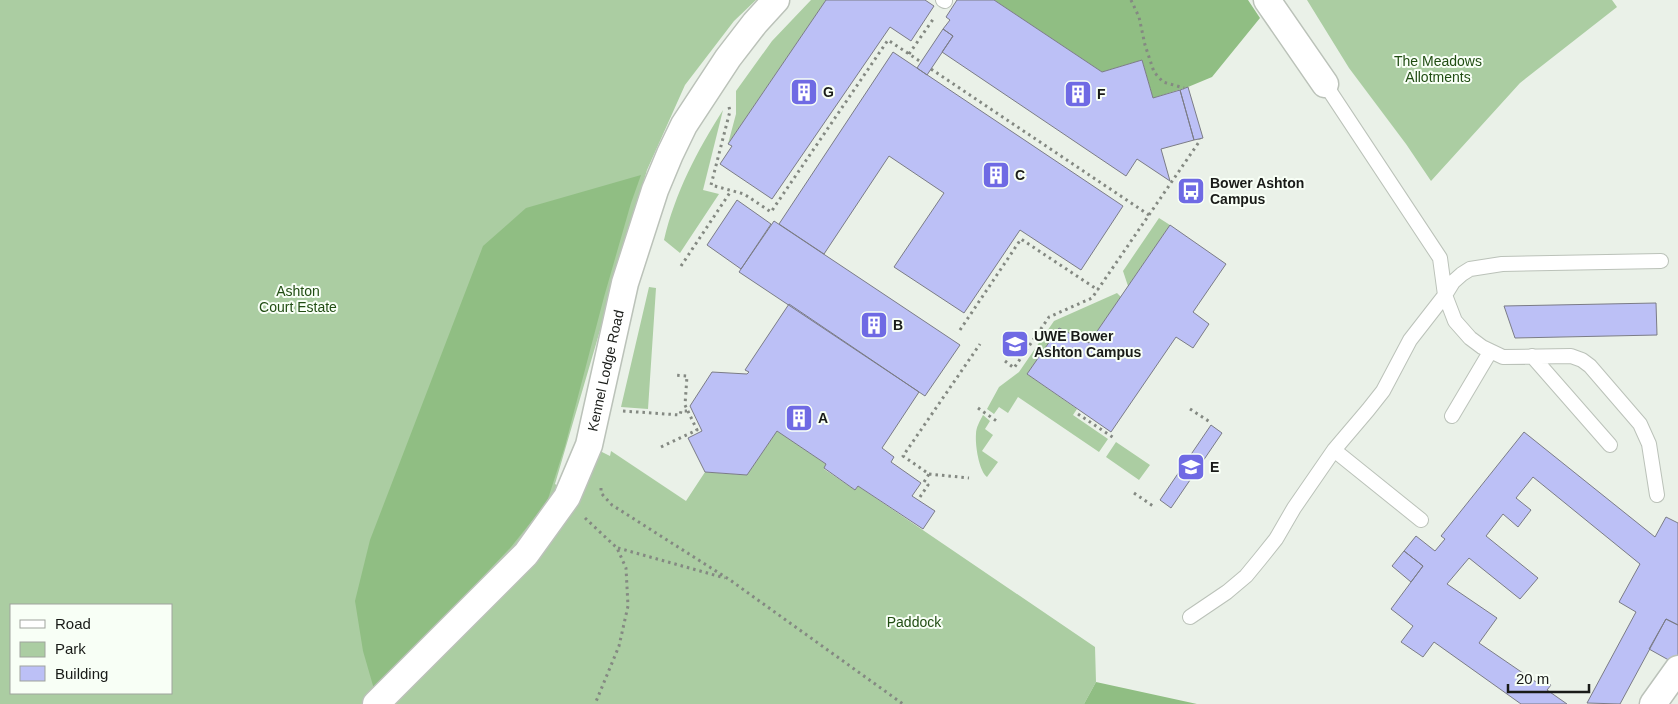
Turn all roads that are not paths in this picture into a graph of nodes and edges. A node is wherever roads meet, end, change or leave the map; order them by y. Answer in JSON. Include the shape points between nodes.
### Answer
{"nodes":[{"id":1,"x":776,"y":0,"type":"edge"},
{"id":2,"x":1267,"y":0,"type":"edge"},
{"id":3,"x":1324,"y":84,"type":"joint"},
{"id":4,"x":1661,"y":261,"type":"dead end"},
{"id":5,"x":1445,"y":295,"type":"junction"},
{"id":6,"x":1490,"y":352,"type":"junction"},
{"id":7,"x":1532,"y":356,"type":"junction"},
{"id":8,"x":1452,"y":416,"type":"dead end"},
{"id":9,"x":1610,"y":445,"type":"dead end"},
{"id":10,"x":1334,"y":450,"type":"junction"},
{"id":11,"x":1657,"y":494,"type":"dead end"},
{"id":12,"x":1421,"y":520,"type":"dead end"},
{"id":13,"x":1190,"y":617,"type":"dead end"},
{"id":14,"x":1678,"y":669,"type":"edge"},
{"id":15,"x":376,"y":704,"type":"edge"},
{"id":16,"x":1653,"y":704,"type":"edge"}],
"edges":[{"from":1,"to":15,"type":"street","name":"Kennel Lodge Road","via":[[728,58],[684,125],[670,154],[625,283],[589,444],[567,497],[526,554]]},
{"from":2,"to":3,"type":"street"},
{"from":3,"to":5,"type":"lane","via":[[1440,258]]},
{"from":4,"to":5,"type":"lane","via":[[1488,266],[1462,274]]},
{"from":5,"to":6,"type":"lane","via":[[1455,321],[1470,338]]},
{"from":5,"to":10,"type":"lane","via":[[1410,340],[1383,391]]},
{"from":6,"to":7,"type":"lane","via":[[1504,357]]},
{"from":6,"to":8,"type":"lane"},
{"from":7,"to":9,"type":"lane"},
{"from":7,"to":11,"type":"lane","via":[[1571,356],[1590,366],[1640,424],[1649,444]]},
{"from":10,"to":12,"type":"lane"},
{"from":10,"to":13,"type":"lane","via":[[1276,539],[1246,576]]},
{"from":14,"to":16,"type":"street"}]}
